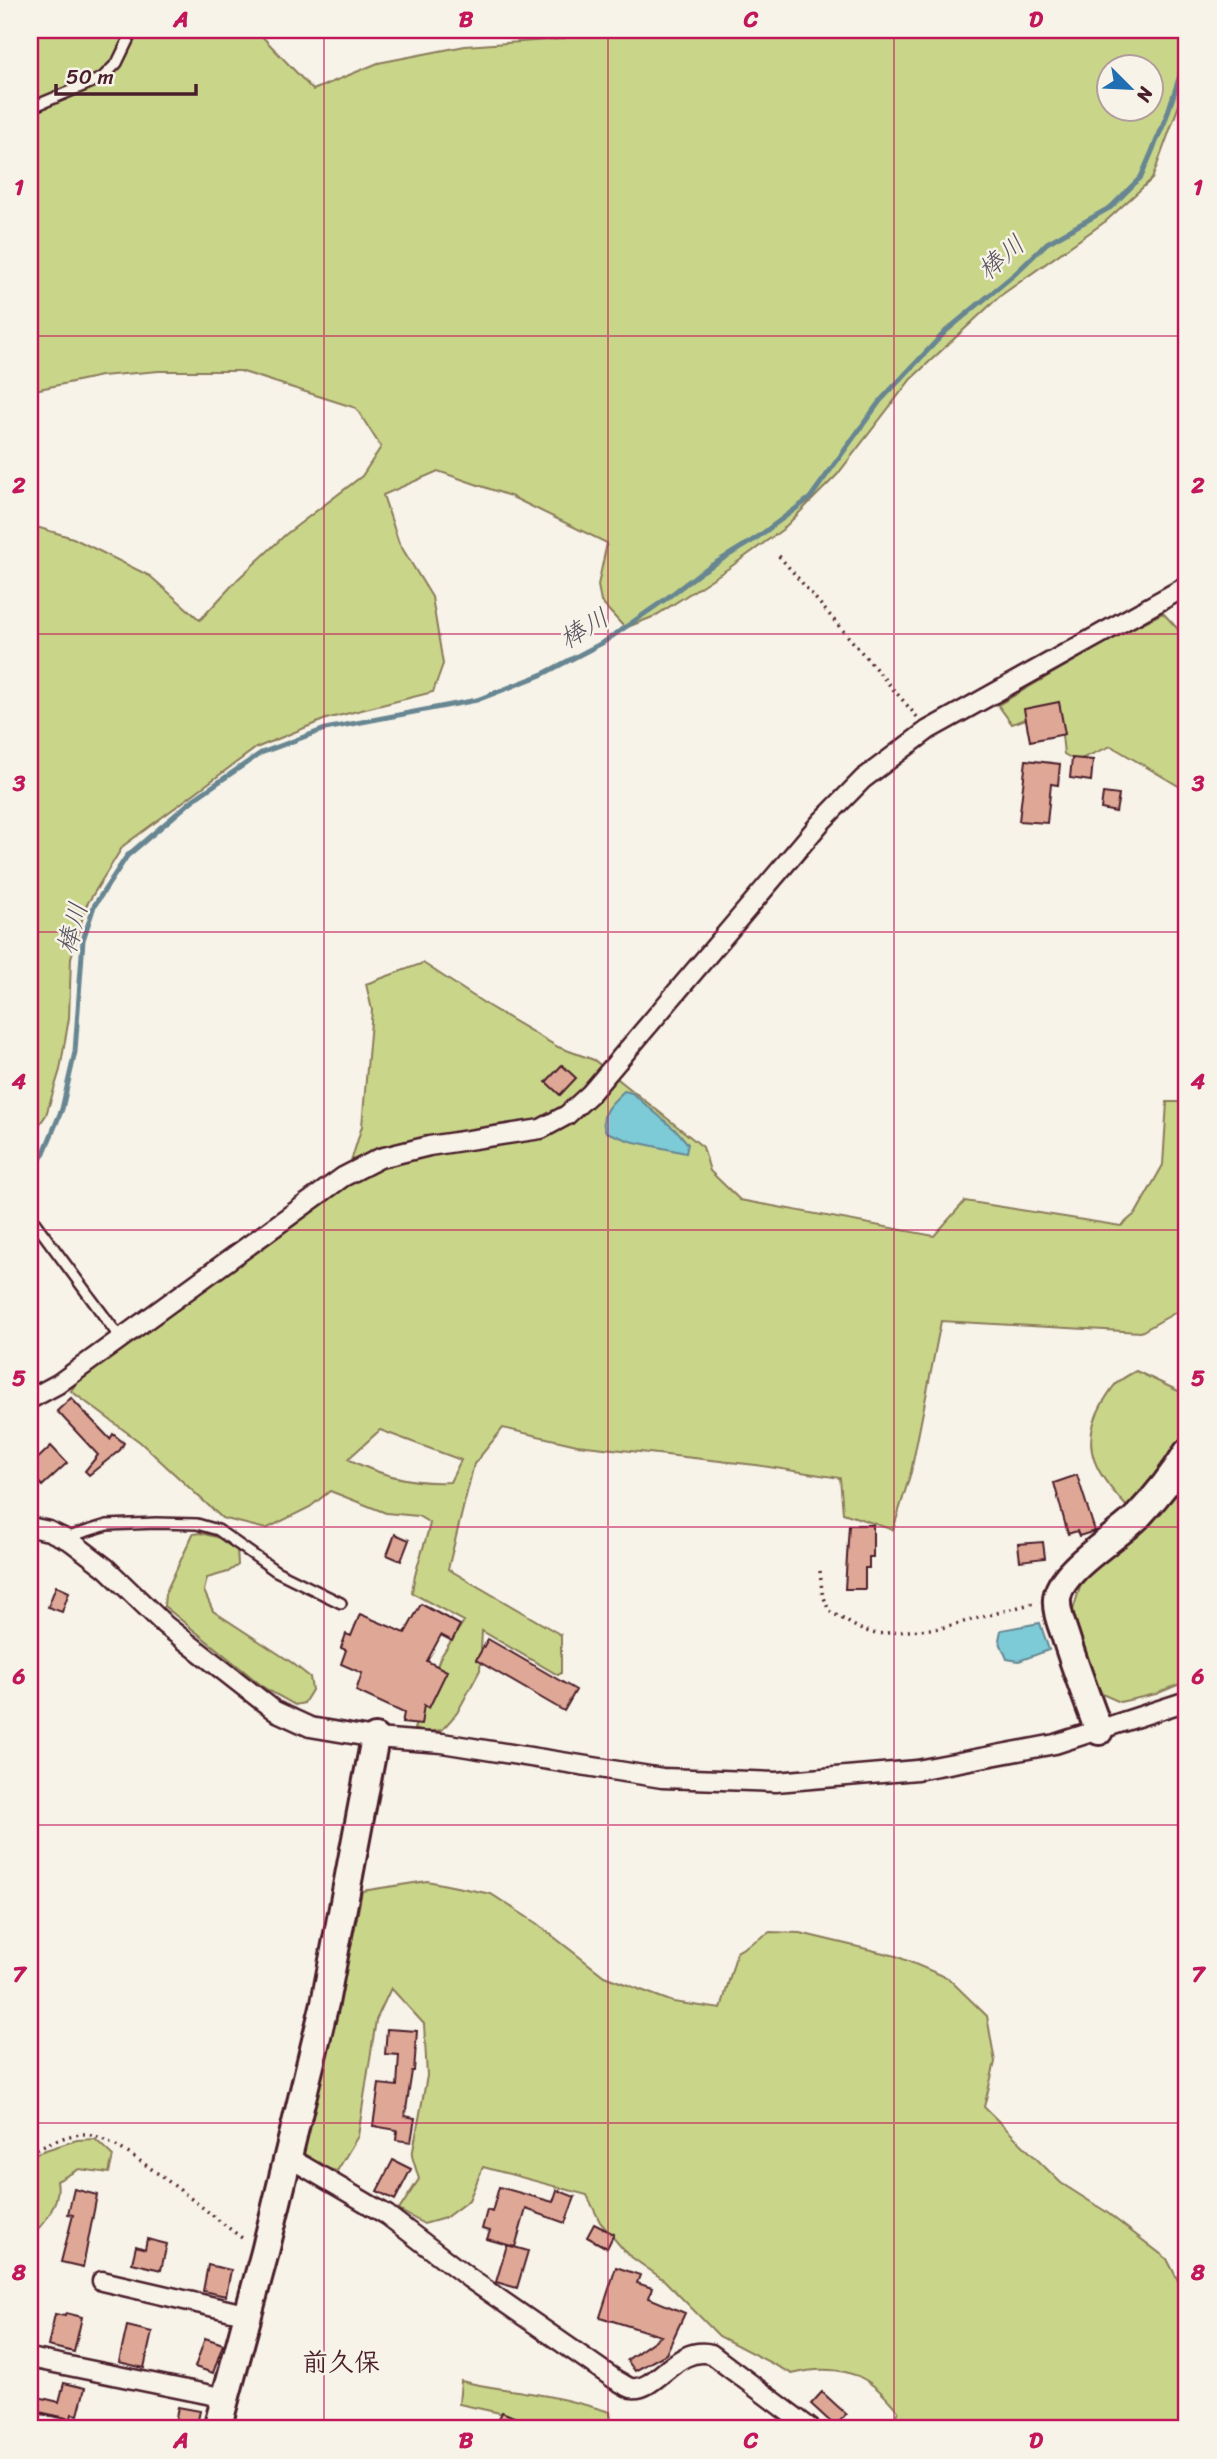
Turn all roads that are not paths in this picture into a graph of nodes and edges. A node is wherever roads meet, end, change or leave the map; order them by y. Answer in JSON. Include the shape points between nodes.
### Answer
{"nodes":[{"id":1,"x":133,"y":30,"type":"edge"},
{"id":2,"x":30,"y":108,"type":"edge"},
{"id":3,"x":1187,"y":586,"type":"edge"},
{"id":4,"x":30,"y":1216,"type":"edge"},
{"id":5,"x":121,"y":1339,"type":"junction"},
{"id":6,"x":30,"y":1399,"type":"edge"},
{"id":7,"x":1187,"y":1453,"type":"edge"},
{"id":8,"x":30,"y":1527,"type":"edge"},
{"id":9,"x":64,"y":1539,"type":"junction"},
{"id":10,"x":341,"y":1603,"type":"dead end"},
{"id":11,"x":1187,"y":1702,"type":"edge"},
{"id":12,"x":1098,"y":1731,"type":"junction"},
{"id":13,"x":375,"y":1738,"type":"junction"},
{"id":14,"x":288,"y":2157,"type":"junction"},
{"id":15,"x":102,"y":2281,"type":"dead end"},
{"id":16,"x":248,"y":2315,"type":"junction"},
{"id":17,"x":30,"y":2358,"type":"edge"},
{"id":18,"x":226,"y":2398,"type":"junction"},
{"id":19,"x":30,"y":2422,"type":"edge"},
{"id":20,"x":66,"y":2429,"type":"edge"},
{"id":21,"x":217,"y":2429,"type":"edge"},
{"id":22,"x":811,"y":2429,"type":"edge"}],
"edges":[{"from":1,"to":2,"type":"lane","via":[[117,63],[102,78]]},
{"from":3,"to":5,"type":"street","via":[[928,730],[863,779],[567,1115],[541,1129],[429,1146],[368,1164],[343,1177]]},
{"from":4,"to":5,"type":"lane"},
{"from":5,"to":6,"type":"street"},
{"from":7,"to":12,"type":"street","via":[[1157,1496],[1071,1573],[1057,1597]]},
{"from":8,"to":9,"type":"street"},
{"from":9,"to":10,"type":"lane","via":[[107,1525],[197,1524],[218,1530],[276,1571]]},
{"from":9,"to":13,"type":"street","via":[[106,1568],[165,1625],[275,1711],[310,1727]]},
{"from":11,"to":12,"type":"street"},
{"from":12,"to":13,"type":"street","via":[[1055,1744],[917,1770],[776,1782],[662,1778],[442,1743]]},
{"from":13,"to":14,"type":"street","via":[[326,2003]]},
{"from":14,"to":16,"type":"street"},
{"from":14,"to":22,"type":"street","via":[[387,2215],[616,2380],[632,2388],[644,2385],[689,2354],[711,2354]]},
{"from":15,"to":16,"type":"street"},
{"from":16,"to":18,"type":"street"},
{"from":17,"to":18,"type":"street"},
{"from":18,"to":21,"type":"street"},
{"from":19,"to":20,"type":"street"}]}
